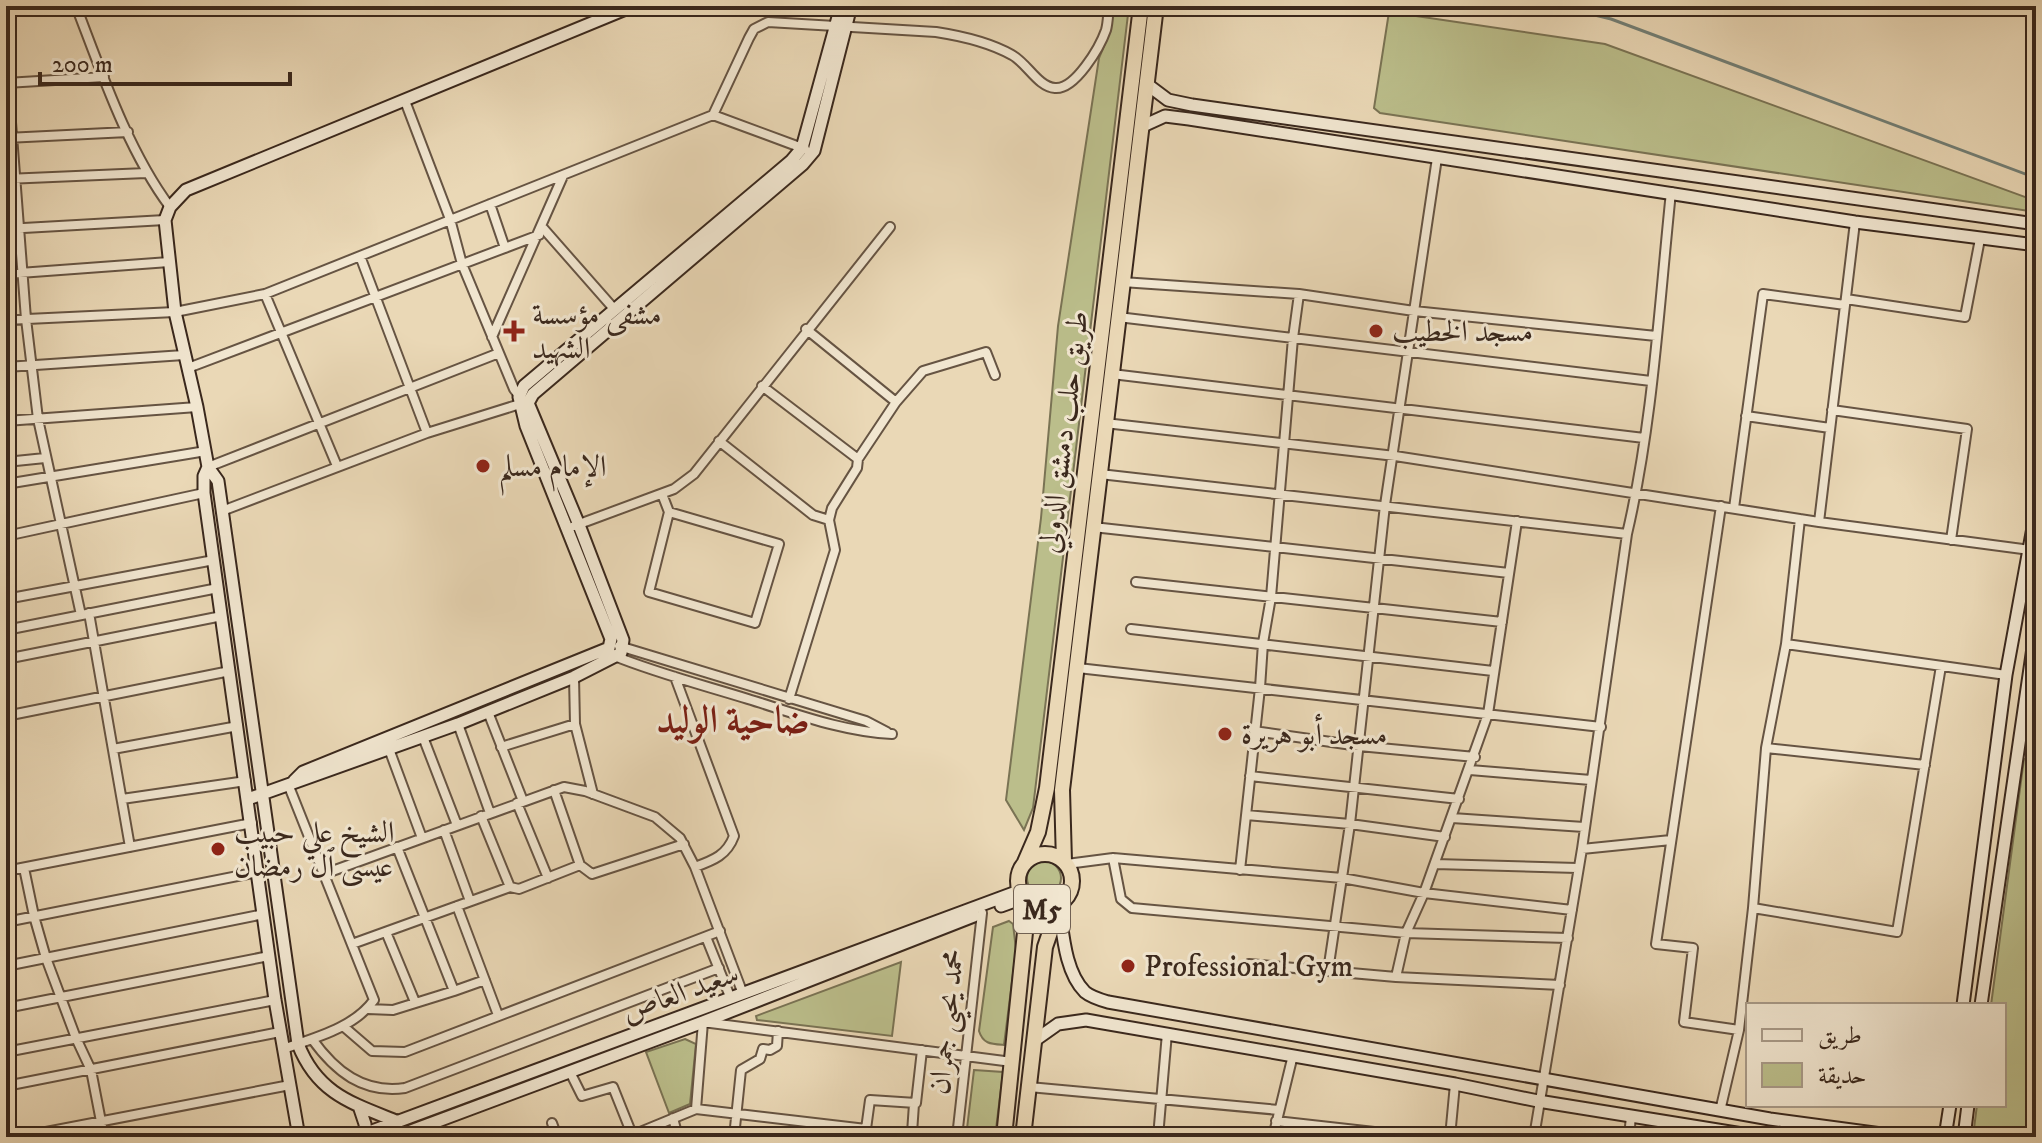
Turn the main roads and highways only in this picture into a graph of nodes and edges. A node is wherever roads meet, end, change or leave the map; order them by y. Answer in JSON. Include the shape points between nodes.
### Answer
{"nodes":[{"id":1,"x":633,"y":6,"type":"edge"},
{"id":2,"x":851,"y":6,"type":"edge"},
{"id":3,"x":1141,"y":6,"type":"edge"},
{"id":4,"x":1156,"y":6,"type":"edge"},
{"id":5,"x":839,"y":16,"type":"edge"},
{"id":6,"x":1148,"y":85,"type":"junction"},
{"id":7,"x":1143,"y":126,"type":"junction"},
{"id":8,"x":808,"y":150,"type":"junction"},
{"id":9,"x":2036,"y":224,"type":"edge"},
{"id":10,"x":2036,"y":245,"type":"edge"},
{"id":11,"x":522,"y":401,"type":"junction"},
{"id":12,"x":208,"y":467,"type":"junction"},
{"id":13,"x":2036,"y":511,"type":"edge"},
{"id":14,"x":573,"y":526,"type":"junction"},
{"id":15,"x":2036,"y":627,"type":"edge"},
{"id":16,"x":291,"y":782,"type":"junction"},
{"id":17,"x":263,"y":794,"type":"junction"},
{"id":18,"x":248,"y":799,"type":"junction"},
{"id":19,"x":1025,"y":862,"type":"junction"},
{"id":20,"x":1066,"y":863,"type":"junction"},
{"id":21,"x":1023,"y":897,"type":"junction"},
{"id":22,"x":1059,"y":906,"type":"junction"},
{"id":23,"x":1963,"y":1003,"type":"edge"},
{"id":24,"x":1981,"y":1003,"type":"edge"},
{"id":25,"x":1034,"y":1041,"type":"junction"},
{"id":26,"x":359,"y":1106,"type":"junction"},
{"id":27,"x":1950,"y":1107,"type":"edge"},
{"id":28,"x":1968,"y":1107,"type":"edge"},
{"id":29,"x":396,"y":1121,"type":"junction"},
{"id":30,"x":363,"y":1136,"type":"edge"},
{"id":31,"x":299,"y":1137,"type":"edge"},
{"id":32,"x":395,"y":1137,"type":"edge"},
{"id":33,"x":1004,"y":1137,"type":"edge"},
{"id":34,"x":1023,"y":1137,"type":"edge"},
{"id":35,"x":1761,"y":1137,"type":"edge"},
{"id":36,"x":1904,"y":1137,"type":"edge"},
{"id":37,"x":1945,"y":1137,"type":"edge"},
{"id":38,"x":1964,"y":1137,"type":"edge"}],
"edges":[{"from":1,"to":12,"type":"main road","via":[[186,190],[170,207],[165,220],[175,312]]},
{"from":2,"to":5,"type":"main road"},
{"from":3,"to":19,"type":"highway","name":"طريق حلب دمشق الدولي","via":[[1047,788]]},
{"from":4,"to":6,"type":"highway","name":"طريق حلب دمشق الدولي"},
{"from":5,"to":8,"type":"main road"},
{"from":6,"to":7,"type":"highway","name":"طريق حلب دمشق الدولي"},
{"from":6,"to":9,"type":"main road","via":[[1168,100],[1192,105]]},
{"from":7,"to":10,"type":"main road","via":[[1165,116],[1189,119]]},
{"from":7,"to":20,"type":"highway","name":"طريق حلب دمشق الدولي","via":[[1062,790]]},
{"from":8,"to":11,"type":"main road","via":[[779,185]]},
{"from":8,"to":11,"type":"main road","via":[[524,386]]},
{"from":11,"to":14,"type":"main road"},
{"from":12,"to":17,"type":"main road","via":[[218,481]]},
{"from":12,"to":18,"type":"main road","via":[[204,493]]},
{"from":13,"to":23,"type":"main road","via":[[2006,675]]},
{"from":14,"to":16,"type":"main road","via":[[608,647],[303,772]]},
{"from":14,"to":16,"type":"main road","via":[[620,652],[574,677],[458,724]]},
{"from":15,"to":24,"type":"main road"},
{"from":16,"to":17,"type":"main road"},
{"from":17,"to":18,"type":"main road"},
{"from":17,"to":26,"type":"main road","via":[[298,1044],[312,1074]]},
{"from":18,"to":31,"type":"main road"},
{"from":19,"to":20,"type":"highway","number":"M5","via":[[1049,854]]},
{"from":19,"to":21,"type":"highway","number":"M5","via":[[1019,872]]},
{"from":20,"to":22,"type":"highway","number":"M5","via":[[1073,879]]},
{"from":21,"to":22,"type":"highway","number":"M5","via":[[1043,909]]},
{"from":21,"to":29,"type":"main road","name":"سعيد العاص"},
{"from":21,"to":32,"type":"main road"},
{"from":21,"to":33,"type":"highway"},
{"from":22,"to":25,"type":"highway","via":[[1045,947]]},
{"from":22,"to":36,"type":"main road","via":[[1075,977],[1087,994],[1108,1002],[1543,1081]]},
{"from":25,"to":34,"type":"highway"},
{"from":25,"to":35,"type":"main road","via":[[1058,1024],[1086,1020]]},
{"from":26,"to":29,"type":"main road"},
{"from":26,"to":30,"type":"main road"},
{"from":27,"to":37,"type":"main road"},
{"from":28,"to":38,"type":"main road"},
{"from":29,"to":30,"type":"main road","name":"سعيد العاص"}]}
